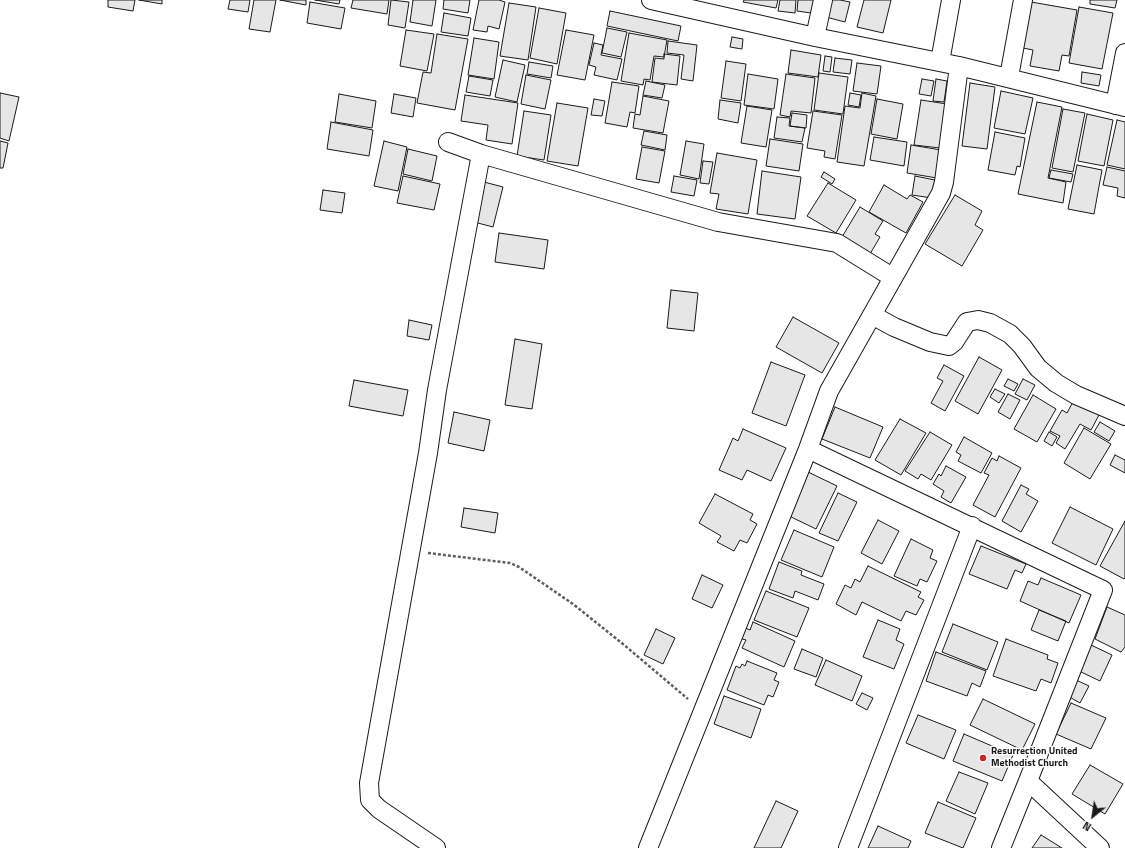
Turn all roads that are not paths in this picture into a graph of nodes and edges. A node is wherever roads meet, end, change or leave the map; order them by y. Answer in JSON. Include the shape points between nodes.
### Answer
{"nodes":[{"id":1,"x":651,"y":0,"type":"edge"},
{"id":2,"x":823,"y":0,"type":"edge"},
{"id":3,"x":951,"y":0,"type":"edge"},
{"id":4,"x":1023,"y":0,"type":"edge"},
{"id":5,"x":815,"y":37,"type":"junction"},
{"id":6,"x":1125,"y":53,"type":"edge"},
{"id":7,"x":940,"y":62,"type":"junction"},
{"id":8,"x":959,"y":66,"type":"junction"},
{"id":9,"x":1009,"y":77,"type":"junction"},
{"id":10,"x":1120,"y":106,"type":"edge"},
{"id":11,"x":448,"y":142,"type":"dead end"},
{"id":12,"x":481,"y":154,"type":"junction"},
{"id":13,"x":892,"y":277,"type":"junction"},
{"id":14,"x":872,"y":315,"type":"junction"},
{"id":15,"x":1125,"y":416,"type":"edge"},
{"id":16,"x":808,"y":448,"type":"junction"},
{"id":17,"x":972,"y":526,"type":"junction"},
{"id":18,"x":1028,"y":781,"type":"junction"},
{"id":19,"x":436,"y":848,"type":"edge"},
{"id":20,"x":648,"y":848,"type":"edge"},
{"id":21,"x":848,"y":848,"type":"edge"},
{"id":22,"x":1001,"y":848,"type":"edge"},
{"id":23,"x":1100,"y":848,"type":"edge"}],
"edges":[{"from":1,"to":5,"type":"street"},
{"from":2,"to":5,"type":"street"},
{"from":3,"to":7,"type":"street"},
{"from":4,"to":9,"type":"street"},
{"from":5,"to":7,"type":"street"},
{"from":6,"to":10,"type":"street"},
{"from":7,"to":8,"type":"street"},
{"from":8,"to":9,"type":"street"},
{"from":8,"to":13,"type":"street","via":[[941,193]]},
{"from":9,"to":10,"type":"street"},
{"from":11,"to":12,"type":"street"},
{"from":12,"to":13,"type":"street","via":[[718,222],[837,243]]},
{"from":12,"to":19,"type":"street","via":[[369,783],[370,800],[379,809]]},
{"from":13,"to":14,"type":"street"},
{"from":14,"to":15,"type":"street","via":[[894,328],[930,342],[949,346],[967,322],[978,320],[990,323],[1010,334],[1038,368],[1056,383],[1076,395]]},
{"from":14,"to":16,"type":"street","via":[[829,391]]},
{"from":16,"to":17,"type":"street"},
{"from":16,"to":20,"type":"street"},
{"from":17,"to":18,"type":"street","via":[[1103,590]]},
{"from":17,"to":21,"type":"street"},
{"from":18,"to":22,"type":"street"},
{"from":18,"to":23,"type":"street"}]}
